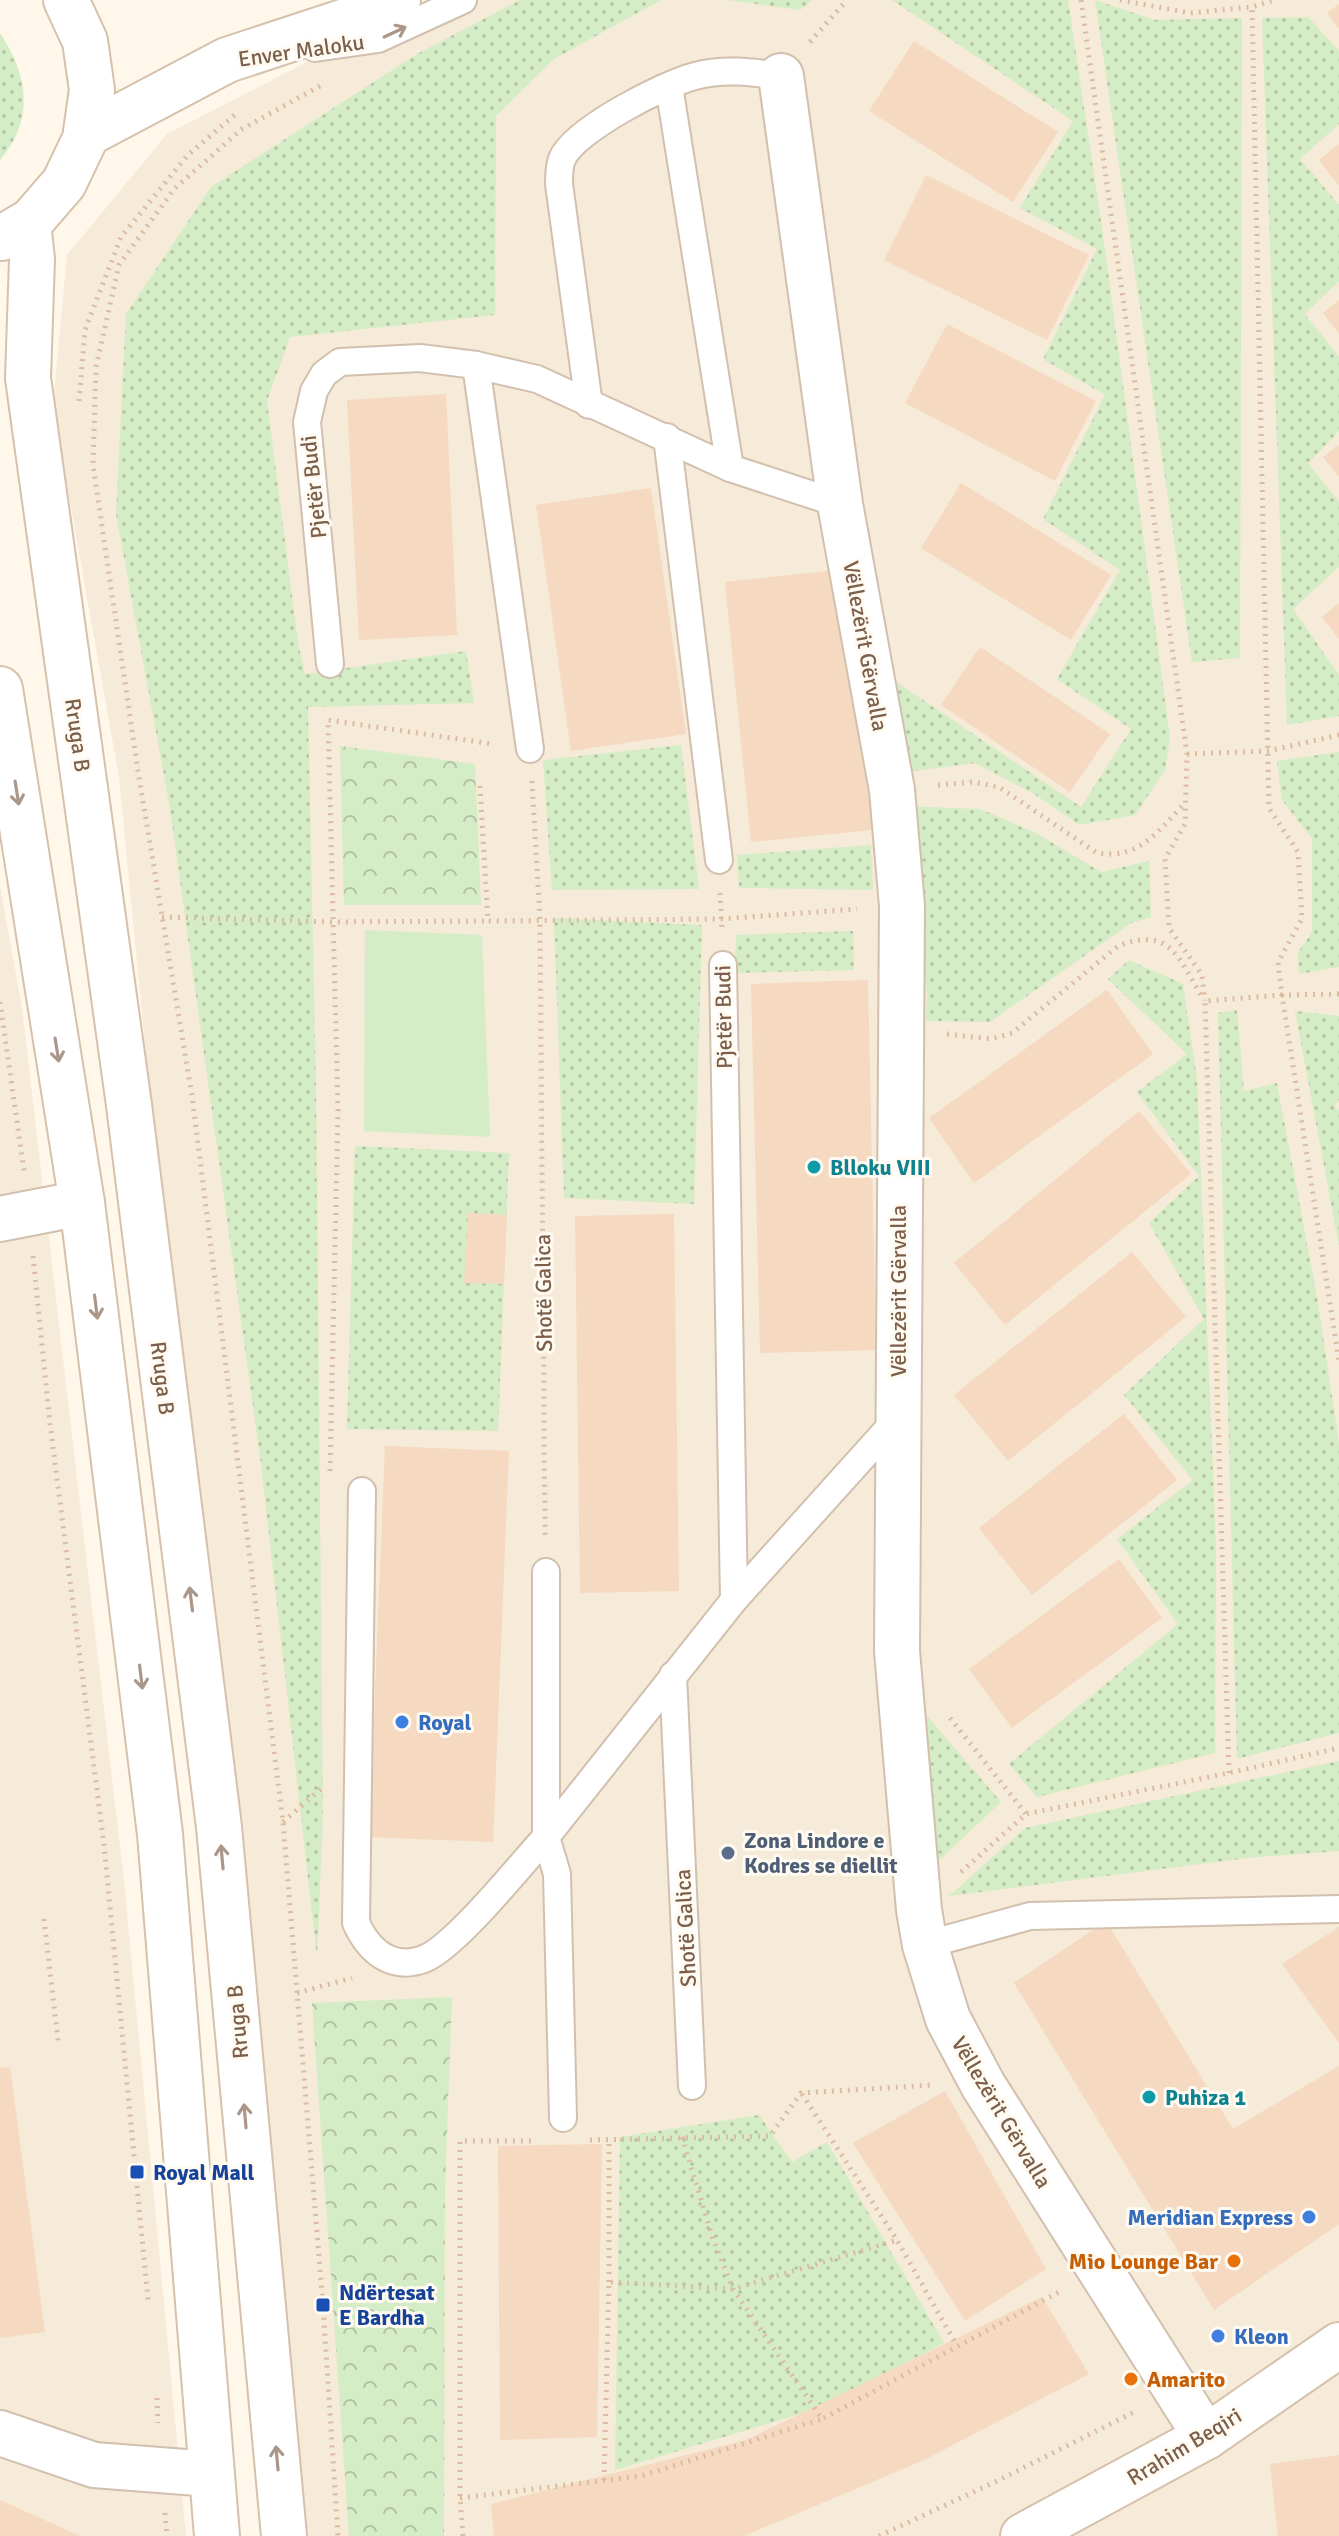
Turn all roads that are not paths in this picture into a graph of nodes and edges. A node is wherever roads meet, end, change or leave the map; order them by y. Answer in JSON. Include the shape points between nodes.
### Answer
{"nodes":[{"id":1,"x":66,"y":0,"type":"edge"},
{"id":2,"x":398,"y":0,"type":"edge"},
{"id":3,"x":463,"y":0,"type":"edge"},
{"id":4,"x":227,"y":60,"type":"junction"},
{"id":5,"x":781,"y":76,"type":"joint"},
{"id":6,"x":669,"y":86,"type":"junction"},
{"id":7,"x":158,"y":95,"type":"joint"},
{"id":8,"x":97,"y":128,"type":"junction"},
{"id":9,"x":14,"y":231,"type":"edge"},
{"id":10,"x":476,"y":365,"type":"junction"},
{"id":11,"x":589,"y":405,"type":"junction"},
{"id":12,"x":667,"y":437,"type":"junction"},
{"id":13,"x":730,"y":468,"type":"junction"},
{"id":14,"x":840,"y":504,"type":"junction"},
{"id":15,"x":330,"y":664,"type":"dead end"},
{"id":16,"x":0,"y":689,"type":"edge"},
{"id":17,"x":530,"y":749,"type":"road end"},
{"id":18,"x":719,"y":860,"type":"road end"},
{"id":19,"x":723,"y":965,"type":"road end"},
{"id":20,"x":82,"y":1203,"type":"junction"},
{"id":21,"x":14,"y":1216,"type":"edge"},
{"id":22,"x":897,"y":1419,"type":"junction"},
{"id":23,"x":362,"y":1491,"type":"dead end"},
{"id":24,"x":546,"y":1572,"type":"road end"},
{"id":25,"x":734,"y":1600,"type":"junction"},
{"id":26,"x":673,"y":1675,"type":"junction"},
{"id":27,"x":546,"y":1837,"type":"junction"},
{"id":28,"x":1339,"y":1909,"type":"edge"},
{"id":29,"x":922,"y":1928,"type":"junction"},
{"id":30,"x":692,"y":2086,"type":"dead end"},
{"id":31,"x":556,"y":2129,"type":"road end"},
{"id":32,"x":1339,"y":2345,"type":"edge"},
{"id":33,"x":0,"y":2433,"type":"edge"},
{"id":34,"x":1206,"y":2437,"type":"junction"},
{"id":35,"x":211,"y":2474,"type":"junction"},
{"id":36,"x":1029,"y":2535,"type":"edge"},
{"id":37,"x":217,"y":2536,"type":"edge"},
{"id":38,"x":284,"y":2536,"type":"edge"}],
"edges":[{"from":1,"to":8,"type":"main road","via":[[85,41]]},
{"from":2,"to":4,"type":"main road","name":"Enver Maloku"},
{"from":4,"to":3,"type":"lane","name":"Enver Maloku","one_way":true,"via":[[378,39]]},
{"from":4,"to":7,"type":"lane","name":"Enver Maloku"},
{"from":5,"to":6,"type":"lane","via":[[736,70]]},
{"from":5,"to":14,"type":"main road","name":"Vëllezërit Gërvalla"},
{"from":6,"to":11,"type":"lane","via":[[602,121],[562,159],[559,184]]},
{"from":6,"to":13,"type":"lane"},
{"from":7,"to":8,"type":"main road","name":"Enver Maloku"},
{"from":8,"to":9,"type":"main road","via":[[64,183]]},
{"from":38,"to":9,"type":"main road","name":"Rruga B","one_way":true,"via":[[219,1827],[129,1105],[28,378],[32,259]]},
{"from":10,"to":11,"type":"lane","name":"Pjetër Budi","via":[[537,379]]},
{"from":10,"to":15,"type":"lane","name":"Pjetër Budi","via":[[420,358],[340,362],[314,391],[307,422]]},
{"from":10,"to":17,"type":"lane"},
{"from":11,"to":12,"type":"lane","name":"Pjetër Budi"},
{"from":12,"to":13,"type":"lane","name":"Pjetër Budi"},
{"from":12,"to":18,"type":"lane"},
{"from":13,"to":14,"type":"lane","name":"Pjetër Budi"},
{"from":14,"to":22,"type":"main road","name":"Vëllezërit Gërvalla","via":[[892,790],[902,906]]},
{"from":16,"to":20,"type":"main road","one_way":true},
{"from":19,"to":25,"type":"lane","name":"Pjetër Budi"},
{"from":20,"to":21,"type":"main road"},
{"from":20,"to":35,"type":"main road","one_way":true,"via":[[160,1834]]},
{"from":22,"to":25,"type":"lane"},
{"from":22,"to":29,"type":"main road","name":"Vëllezërit Gërvalla","via":[[897,1651]]},
{"from":23,"to":27,"type":"lane","via":[[356,1923],[363,1939],[390,1961],[424,1959],[448,1943]]},
{"from":24,"to":27,"type":"lane"},
{"from":25,"to":26,"type":"lane"},
{"from":26,"to":27,"type":"lane"},
{"from":26,"to":30,"type":"lane","name":"Shotë Galica"},
{"from":27,"to":31,"type":"lane","via":[[557,1874]]},
{"from":28,"to":29,"type":"lane","via":[[1030,1916]]},
{"from":29,"to":34,"type":"main road","name":"Vëllezërit Gërvalla","via":[[948,2019],[983,2085]]},
{"from":32,"to":34,"type":"main road","name":"Rrahim Beqiri"},
{"from":33,"to":35,"type":"main road","via":[[94,2465]]},
{"from":34,"to":36,"type":"main road","name":"Rrahim Beqiri"},
{"from":35,"to":37,"type":"main road"}]}
